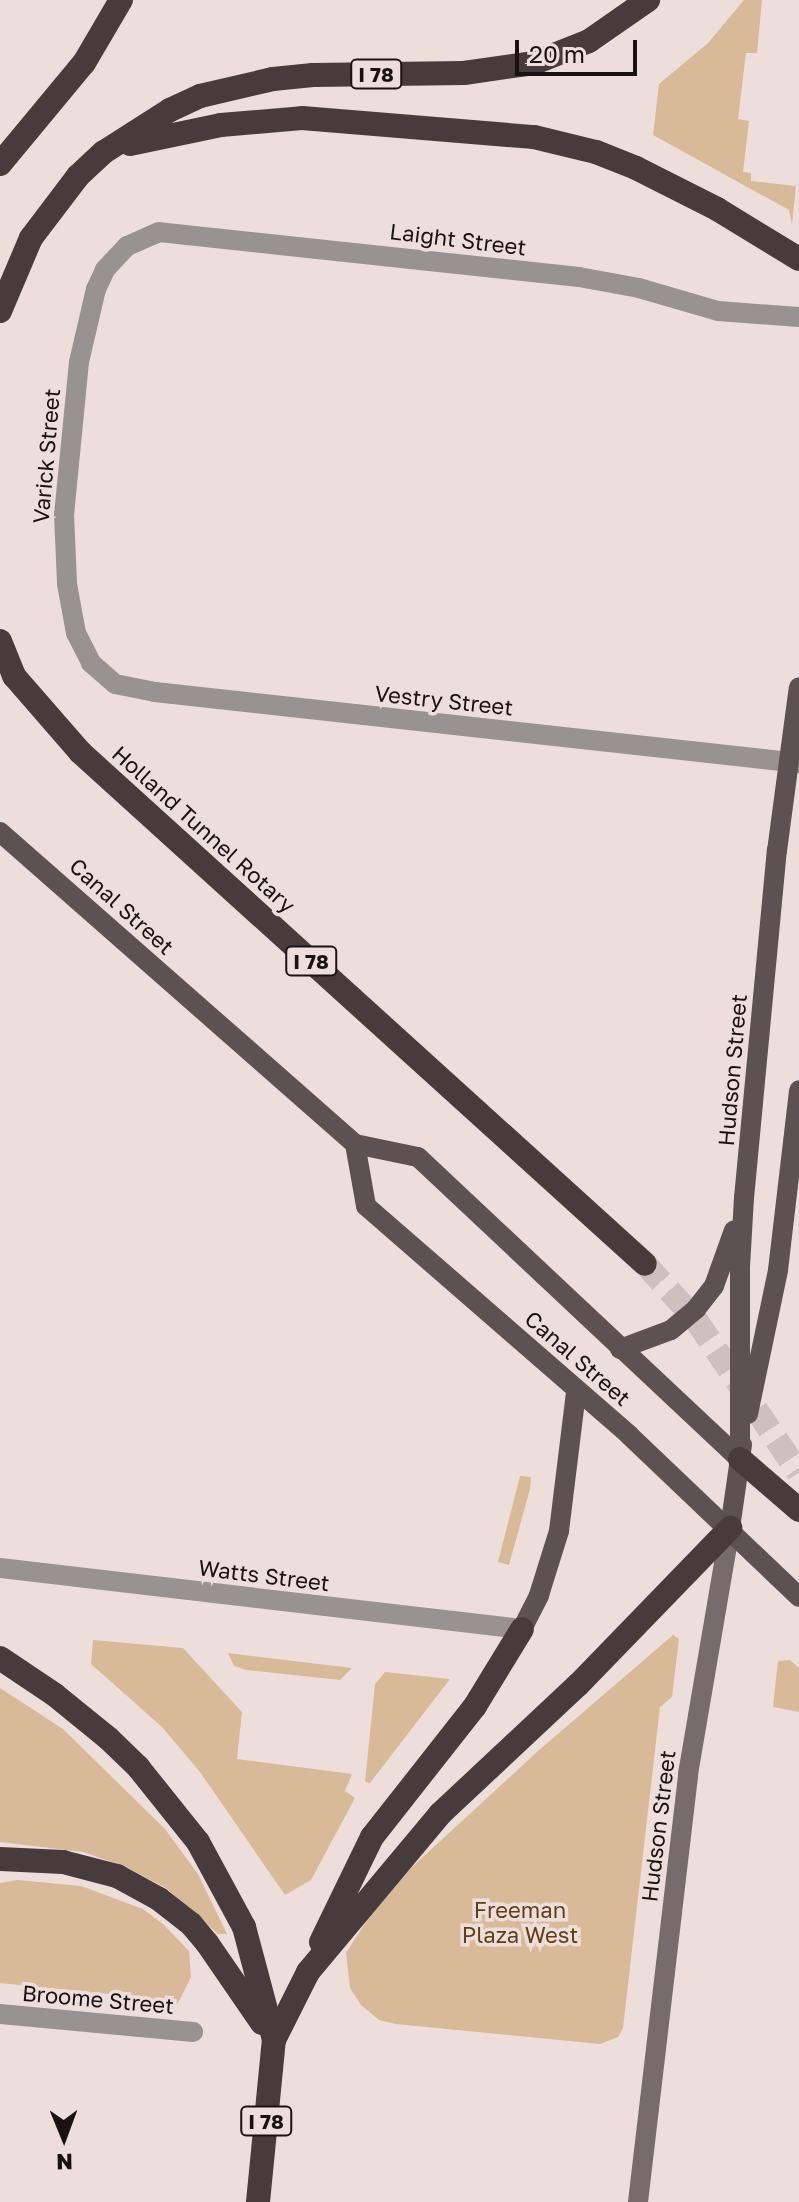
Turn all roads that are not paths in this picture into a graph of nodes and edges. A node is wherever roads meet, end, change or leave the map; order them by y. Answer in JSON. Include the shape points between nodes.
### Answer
{"nodes":[{"id":1,"x":121,"y":0,"type":"edge"},
{"id":2,"x":648,"y":0,"type":"edge"},
{"id":3,"x":104,"y":152,"type":"junction"},
{"id":4,"x":0,"y":164,"type":"edge"},
{"id":5,"x":116,"y":257,"type":"joint"},
{"id":6,"x":799,"y":259,"type":"edge"},
{"id":7,"x":0,"y":311,"type":"edge"},
{"id":8,"x":799,"y":317,"type":"edge"},
{"id":9,"x":0,"y":641,"type":"edge"},
{"id":10,"x":91,"y":663,"type":"joint"},
{"id":11,"x":799,"y":687,"type":"edge"},
{"id":12,"x":794,"y":763,"type":"edge"},
{"id":13,"x":0,"y":832,"type":"edge"},
{"id":14,"x":799,"y":1090,"type":"edge"},
{"id":15,"x":355,"y":1144,"type":"junction"},
{"id":16,"x":744,"y":1198,"type":"junction"},
{"id":17,"x":793,"y":1204,"type":"edge"},
{"id":18,"x":645,"y":1264,"type":"tunnel mouth"},
{"id":19,"x":620,"y":1349,"type":"junction"},
{"id":20,"x":576,"y":1392,"type":"junction"},
{"id":21,"x":740,"y":1459,"type":"junction"},
{"id":22,"x":799,"y":1510,"type":"edge"},
{"id":23,"x":730,"y":1528,"type":"junction"},
{"id":24,"x":0,"y":1568,"type":"edge"},
{"id":25,"x":799,"y":1597,"type":"edge"},
{"id":26,"x":522,"y":1629,"type":"junction"},
{"id":27,"x":0,"y":1658,"type":"edge"},
{"id":28,"x":0,"y":1859,"type":"edge"},
{"id":29,"x":308,"y":1972,"type":"junction"},
{"id":30,"x":0,"y":2014,"type":"edge"},
{"id":31,"x":193,"y":2032,"type":"dead end"},
{"id":32,"x":274,"y":2040,"type":"junction"},
{"id":33,"x":258,"y":2202,"type":"edge"},
{"id":34,"x":638,"y":2202,"type":"edge"}],
"edges":[{"from":1,"to":4,"type":"highway","via":[[77,72]]},
{"from":2,"to":3,"type":"highway","number":"I 78","via":[[589,41],[534,63],[464,73],[313,75],[237,85],[170,110]]},
{"from":3,"to":6,"type":"highway","via":[[184,131],[302,118],[534,137],[636,168]]},
{"from":3,"to":7,"type":"highway","number":"I 78","via":[[78,176],[31,238]]},
{"from":5,"to":8,"type":"street","name":"Laight Street","via":[[142,238],[180,232],[579,277],[718,311]]},
{"from":5,"to":10,"type":"street","name":"Varick Street","via":[[96,289],[82,337],[66,478],[67,584],[76,633]]},
{"from":9,"to":18,"type":"highway","name":"Holland Tunnel Rotary","number":"I 78","via":[[14,676],[80,752]]},
{"from":10,"to":12,"type":"street","name":"Vestry Street","via":[[115,684],[134,689]]},
{"from":11,"to":12,"type":"main road","name":"Hudson Street"},
{"from":12,"to":16,"type":"main road","name":"Hudson Street","via":[[777,851]]},
{"from":13,"to":15,"type":"main road","name":"Canal Street"},
{"from":14,"to":17,"type":"main road","name":"Hudson Street"},
{"from":15,"to":19,"type":"main road","name":"Canal Street","via":[[418,1157]]},
{"from":15,"to":20,"type":"main road","name":"Canal Street","via":[[366,1206]]},
{"from":16,"to":19,"type":"main road","via":[[723,1266],[696,1309],[671,1330]]},
{"from":16,"to":21,"type":"main road","name":"Hudson Street"},
{"from":17,"to":21,"type":"main road","name":"Hudson Street"},
{"from":19,"to":21,"type":"main road","name":"Canal Street"},
{"from":20,"to":23,"type":"main road","name":"Canal Street"},
{"from":20,"to":26,"type":"main road","via":[[559,1531]]},
{"from":21,"to":22,"type":"highway","name":"Canal Street"},
{"from":21,"to":23,"type":"main road","name":"Hudson Street"},
{"from":23,"to":25,"type":"main road","name":"Canal Street"},
{"from":23,"to":29,"type":"highway","via":[[578,1685],[440,1814]]},
{"from":23,"to":34,"type":"main road","name":"Hudson Street","via":[[688,1774]]},
{"from":24,"to":26,"type":"street","name":"Watts Street"},
{"from":26,"to":29,"type":"highway","via":[[475,1706],[365,1849]]},
{"from":27,"to":32,"type":"highway","via":[[108,1738],[198,1842],[244,1927]]},
{"from":28,"to":32,"type":"highway","via":[[37,1858],[117,1876],[172,1907],[207,1943]]},
{"from":29,"to":32,"type":"highway"},
{"from":30,"to":31,"type":"street","name":"Broome Street"},
{"from":32,"to":33,"type":"highway","number":"I 78"}]}
